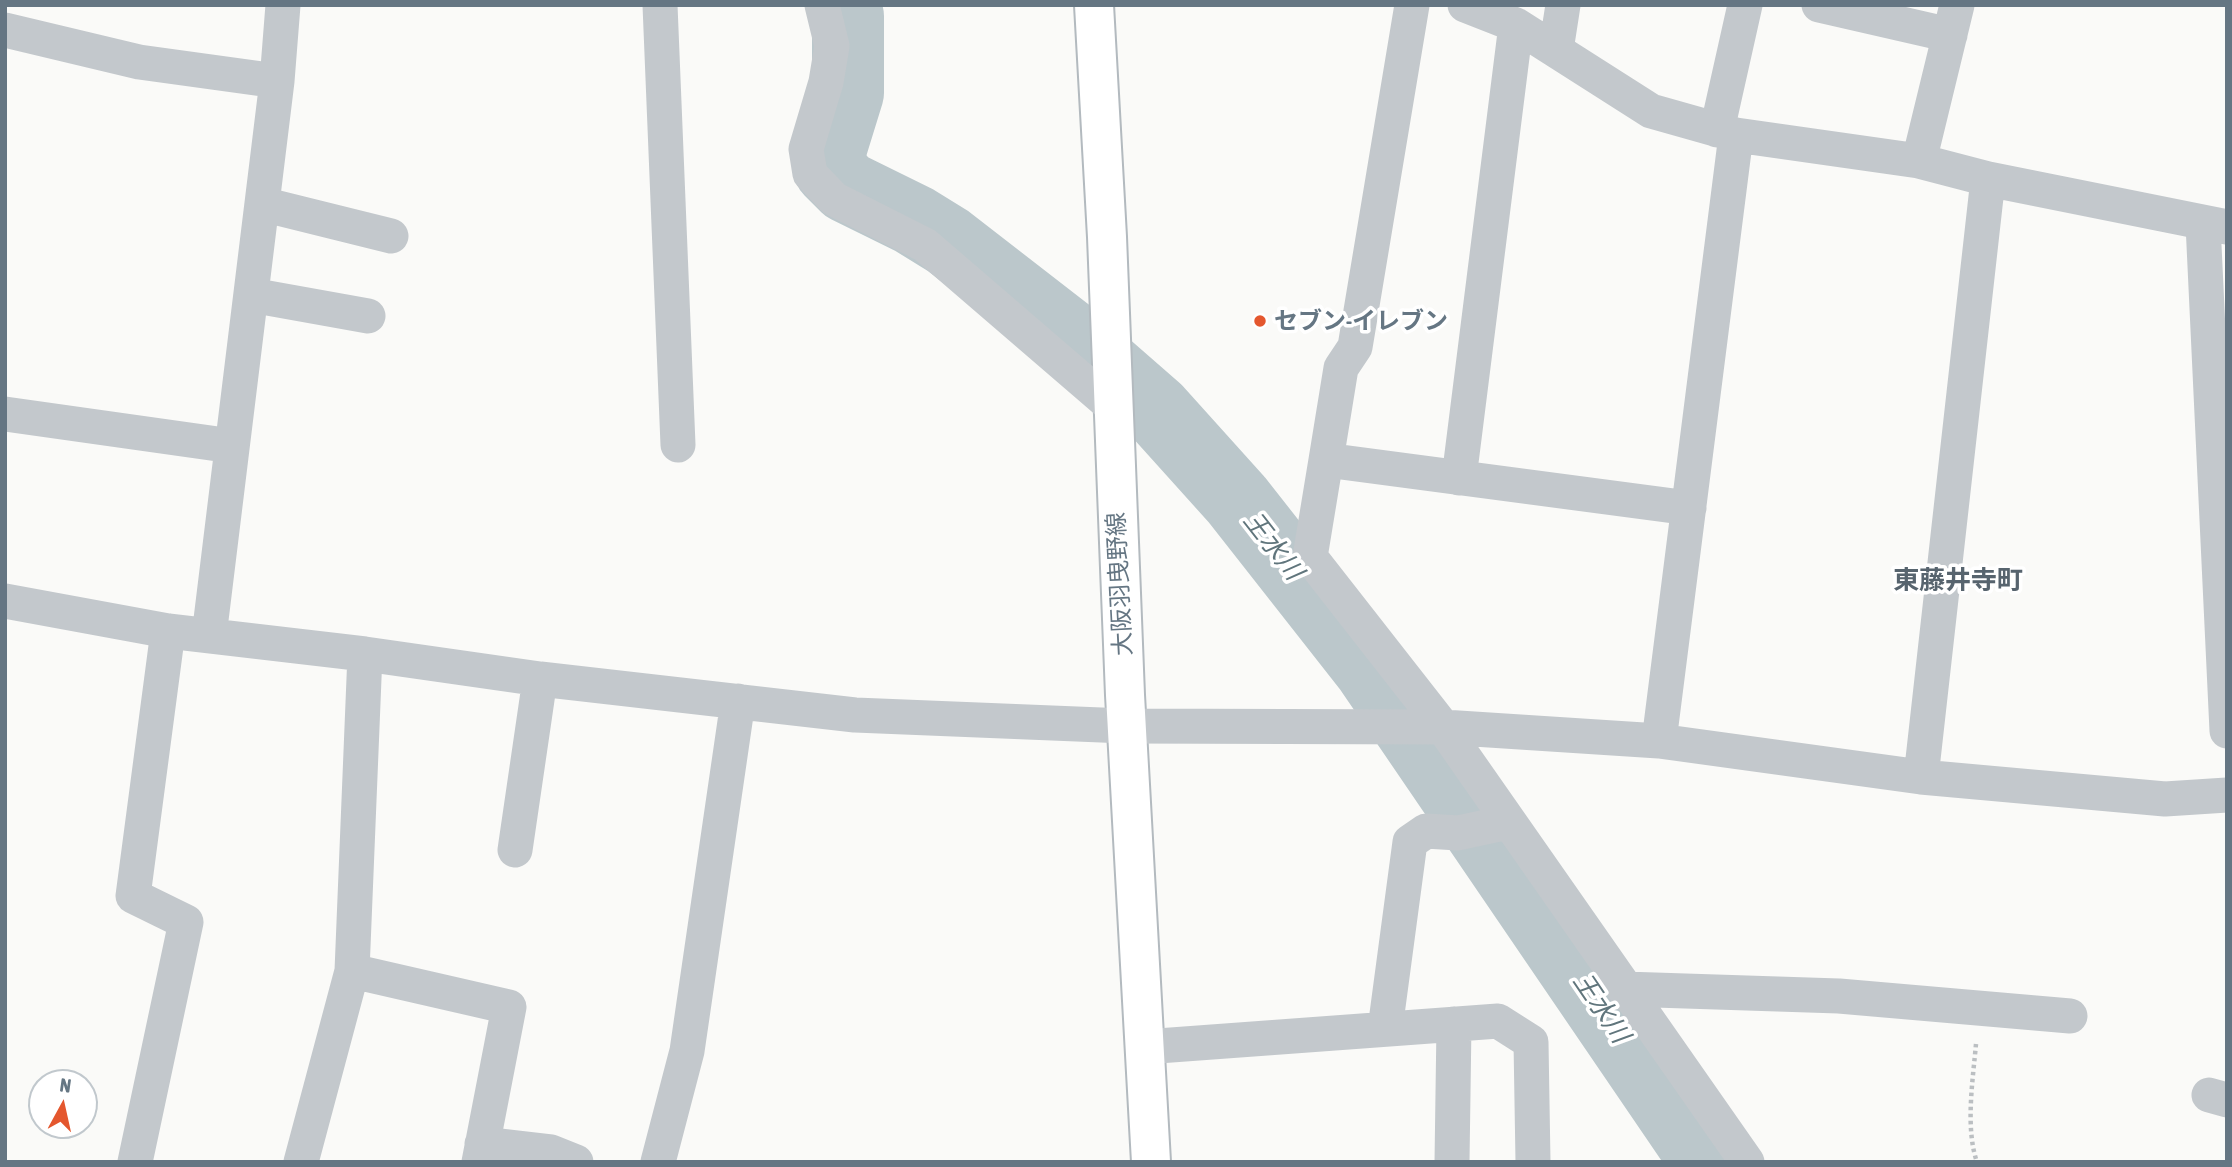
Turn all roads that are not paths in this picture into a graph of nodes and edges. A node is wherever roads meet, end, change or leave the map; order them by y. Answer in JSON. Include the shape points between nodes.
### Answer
{"nodes":[{"id":1,"x":283,"y":5,"type":"edge"},
{"id":2,"x":660,"y":5,"type":"edge"},
{"id":3,"x":822,"y":5,"type":"edge"},
{"id":4,"x":1094,"y":5,"type":"edge"},
{"id":5,"x":1412,"y":5,"type":"edge"},
{"id":6,"x":1465,"y":5,"type":"edge"},
{"id":7,"x":1563,"y":5,"type":"edge"},
{"id":8,"x":1745,"y":5,"type":"edge"},
{"id":9,"x":1819,"y":5,"type":"edge"},
{"id":10,"x":1954,"y":20,"type":"edge"},
{"id":11,"x":1516,"y":25,"type":"junction"},
{"id":12,"x":5,"y":30,"type":"edge"},
{"id":13,"x":1556,"y":50,"type":"junction"},
{"id":14,"x":277,"y":81,"type":"junction"},
{"id":15,"x":1726,"y":133,"type":"junction"},
{"id":16,"x":1919,"y":161,"type":"junction"},
{"id":17,"x":1988,"y":179,"type":"junction"},
{"id":18,"x":262,"y":204,"type":"junction"},
{"id":19,"x":2221,"y":226,"type":"edge"},
{"id":20,"x":391,"y":236,"type":"dead end"},
{"id":21,"x":251,"y":295,"type":"junction"},
{"id":22,"x":368,"y":316,"type":"dead end"},
{"id":23,"x":1111,"y":392,"type":"junction"},
{"id":24,"x":5,"y":414,"type":"edge"},
{"id":25,"x":678,"y":445,"type":"dead end"},
{"id":26,"x":232,"y":446,"type":"junction"},
{"id":27,"x":1326,"y":460,"type":"junction"},
{"id":28,"x":1459,"y":478,"type":"junction"},
{"id":29,"x":1689,"y":508,"type":"junction"},
{"id":30,"x":5,"y":601,"type":"edge"},
{"id":31,"x":168,"y":631,"type":"junction"},
{"id":32,"x":209,"y":636,"type":"junction"},
{"id":33,"x":365,"y":654,"type":"junction"},
{"id":34,"x":540,"y":679,"type":"junction"},
{"id":35,"x":737,"y":701,"type":"junction"},
{"id":36,"x":1126,"y":726,"type":"junction"},
{"id":37,"x":1433,"y":728,"type":"junction"},
{"id":38,"x":2227,"y":731,"type":"edge"},
{"id":39,"x":1659,"y":741,"type":"junction"},
{"id":40,"x":1921,"y":777,"type":"junction"},
{"id":41,"x":2227,"y":795,"type":"edge"},
{"id":42,"x":1509,"y":822,"type":"junction"},
{"id":43,"x":515,"y":850,"type":"dead end"},
{"id":44,"x":352,"y":971,"type":"junction"},
{"id":45,"x":1624,"y":989,"type":"junction"},
{"id":46,"x":2070,"y":1016,"type":"dead end"},
{"id":47,"x":1454,"y":1024,"type":"junction"},
{"id":48,"x":1385,"y":1029,"type":"junction"},
{"id":49,"x":1144,"y":1047,"type":"junction"},
{"id":50,"x":481,"y":1153,"type":"edge"},
{"id":51,"x":135,"y":1162,"type":"edge"},
{"id":52,"x":301,"y":1162,"type":"edge"},
{"id":53,"x":576,"y":1162,"type":"edge"},
{"id":54,"x":657,"y":1162,"type":"edge"},
{"id":55,"x":1151,"y":1162,"type":"edge"},
{"id":56,"x":1452,"y":1162,"type":"edge"},
{"id":57,"x":1533,"y":1162,"type":"edge"},
{"id":58,"x":1747,"y":1162,"type":"edge"}],
"edges":[{"from":1,"to":14,"type":"street"},
{"from":2,"to":25,"type":"street"},
{"from":3,"to":23,"type":"street","via":[[832,46],[806,149],[810,174],[834,199],[925,245]]},
{"from":4,"to":23,"type":"main road","name":"大阪羽曳野線"},
{"from":5,"to":27,"type":"street","via":[[1355,346],[1341,368]]},
{"from":6,"to":11,"type":"street"},
{"from":7,"to":13,"type":"street"},
{"from":8,"to":15,"type":"street"},
{"from":9,"to":10,"type":"street"},
{"from":10,"to":16,"type":"street"},
{"from":11,"to":13,"type":"street"},
{"from":11,"to":28,"type":"street"},
{"from":12,"to":14,"type":"street","via":[[139,62]]},
{"from":13,"to":15,"type":"street","via":[[1651,111]]},
{"from":14,"to":18,"type":"street"},
{"from":15,"to":16,"type":"street"},
{"from":15,"to":29,"type":"street"},
{"from":16,"to":17,"type":"street"},
{"from":17,"to":19,"type":"street"},
{"from":17,"to":40,"type":"street"},
{"from":18,"to":20,"type":"street"},
{"from":18,"to":21,"type":"street"},
{"from":19,"to":38,"type":"street"},
{"from":21,"to":22,"type":"street"},
{"from":21,"to":26,"type":"street"},
{"from":23,"to":36,"type":"main road","name":"大阪羽曳野線"},
{"from":24,"to":26,"type":"street"},
{"from":26,"to":32,"type":"street"},
{"from":27,"to":28,"type":"street"},
{"from":27,"to":37,"type":"street","via":[[1310,557]]},
{"from":28,"to":29,"type":"street"},
{"from":29,"to":39,"type":"street"},
{"from":30,"to":31,"type":"street"},
{"from":31,"to":32,"type":"street"},
{"from":31,"to":51,"type":"street","via":[[133,896],[186,922]]},
{"from":32,"to":33,"type":"street"},
{"from":33,"to":34,"type":"street"},
{"from":33,"to":44,"type":"street"},
{"from":34,"to":35,"type":"street"},
{"from":34,"to":43,"type":"street"},
{"from":35,"to":36,"type":"street","via":[[855,715]]},
{"from":35,"to":54,"type":"street","via":[[687,1051]]},
{"from":36,"to":37,"type":"street"},
{"from":36,"to":49,"type":"main road","name":"大阪羽曳野線"},
{"from":37,"to":39,"type":"street"},
{"from":37,"to":42,"type":"street"},
{"from":39,"to":40,"type":"street"},
{"from":40,"to":41,"type":"street","via":[[2165,799]]},
{"from":42,"to":45,"type":"street"},
{"from":42,"to":48,"type":"street","via":[[1458,833],[1426,831],[1410,842]]},
{"from":44,"to":50,"type":"street","via":[[509,1007]]},
{"from":44,"to":52,"type":"street"},
{"from":45,"to":46,"type":"street","via":[[1839,996]]},
{"from":45,"to":58,"type":"street"},
{"from":47,"to":48,"type":"street"},
{"from":47,"to":56,"type":"street"},
{"from":47,"to":57,"type":"street","via":[[1498,1021],[1531,1042]]},
{"from":48,"to":49,"type":"street"},
{"from":49,"to":55,"type":"main road","name":"大阪羽曳野線"},
{"from":50,"to":53,"type":"street","via":[[551,1152]]}]}
